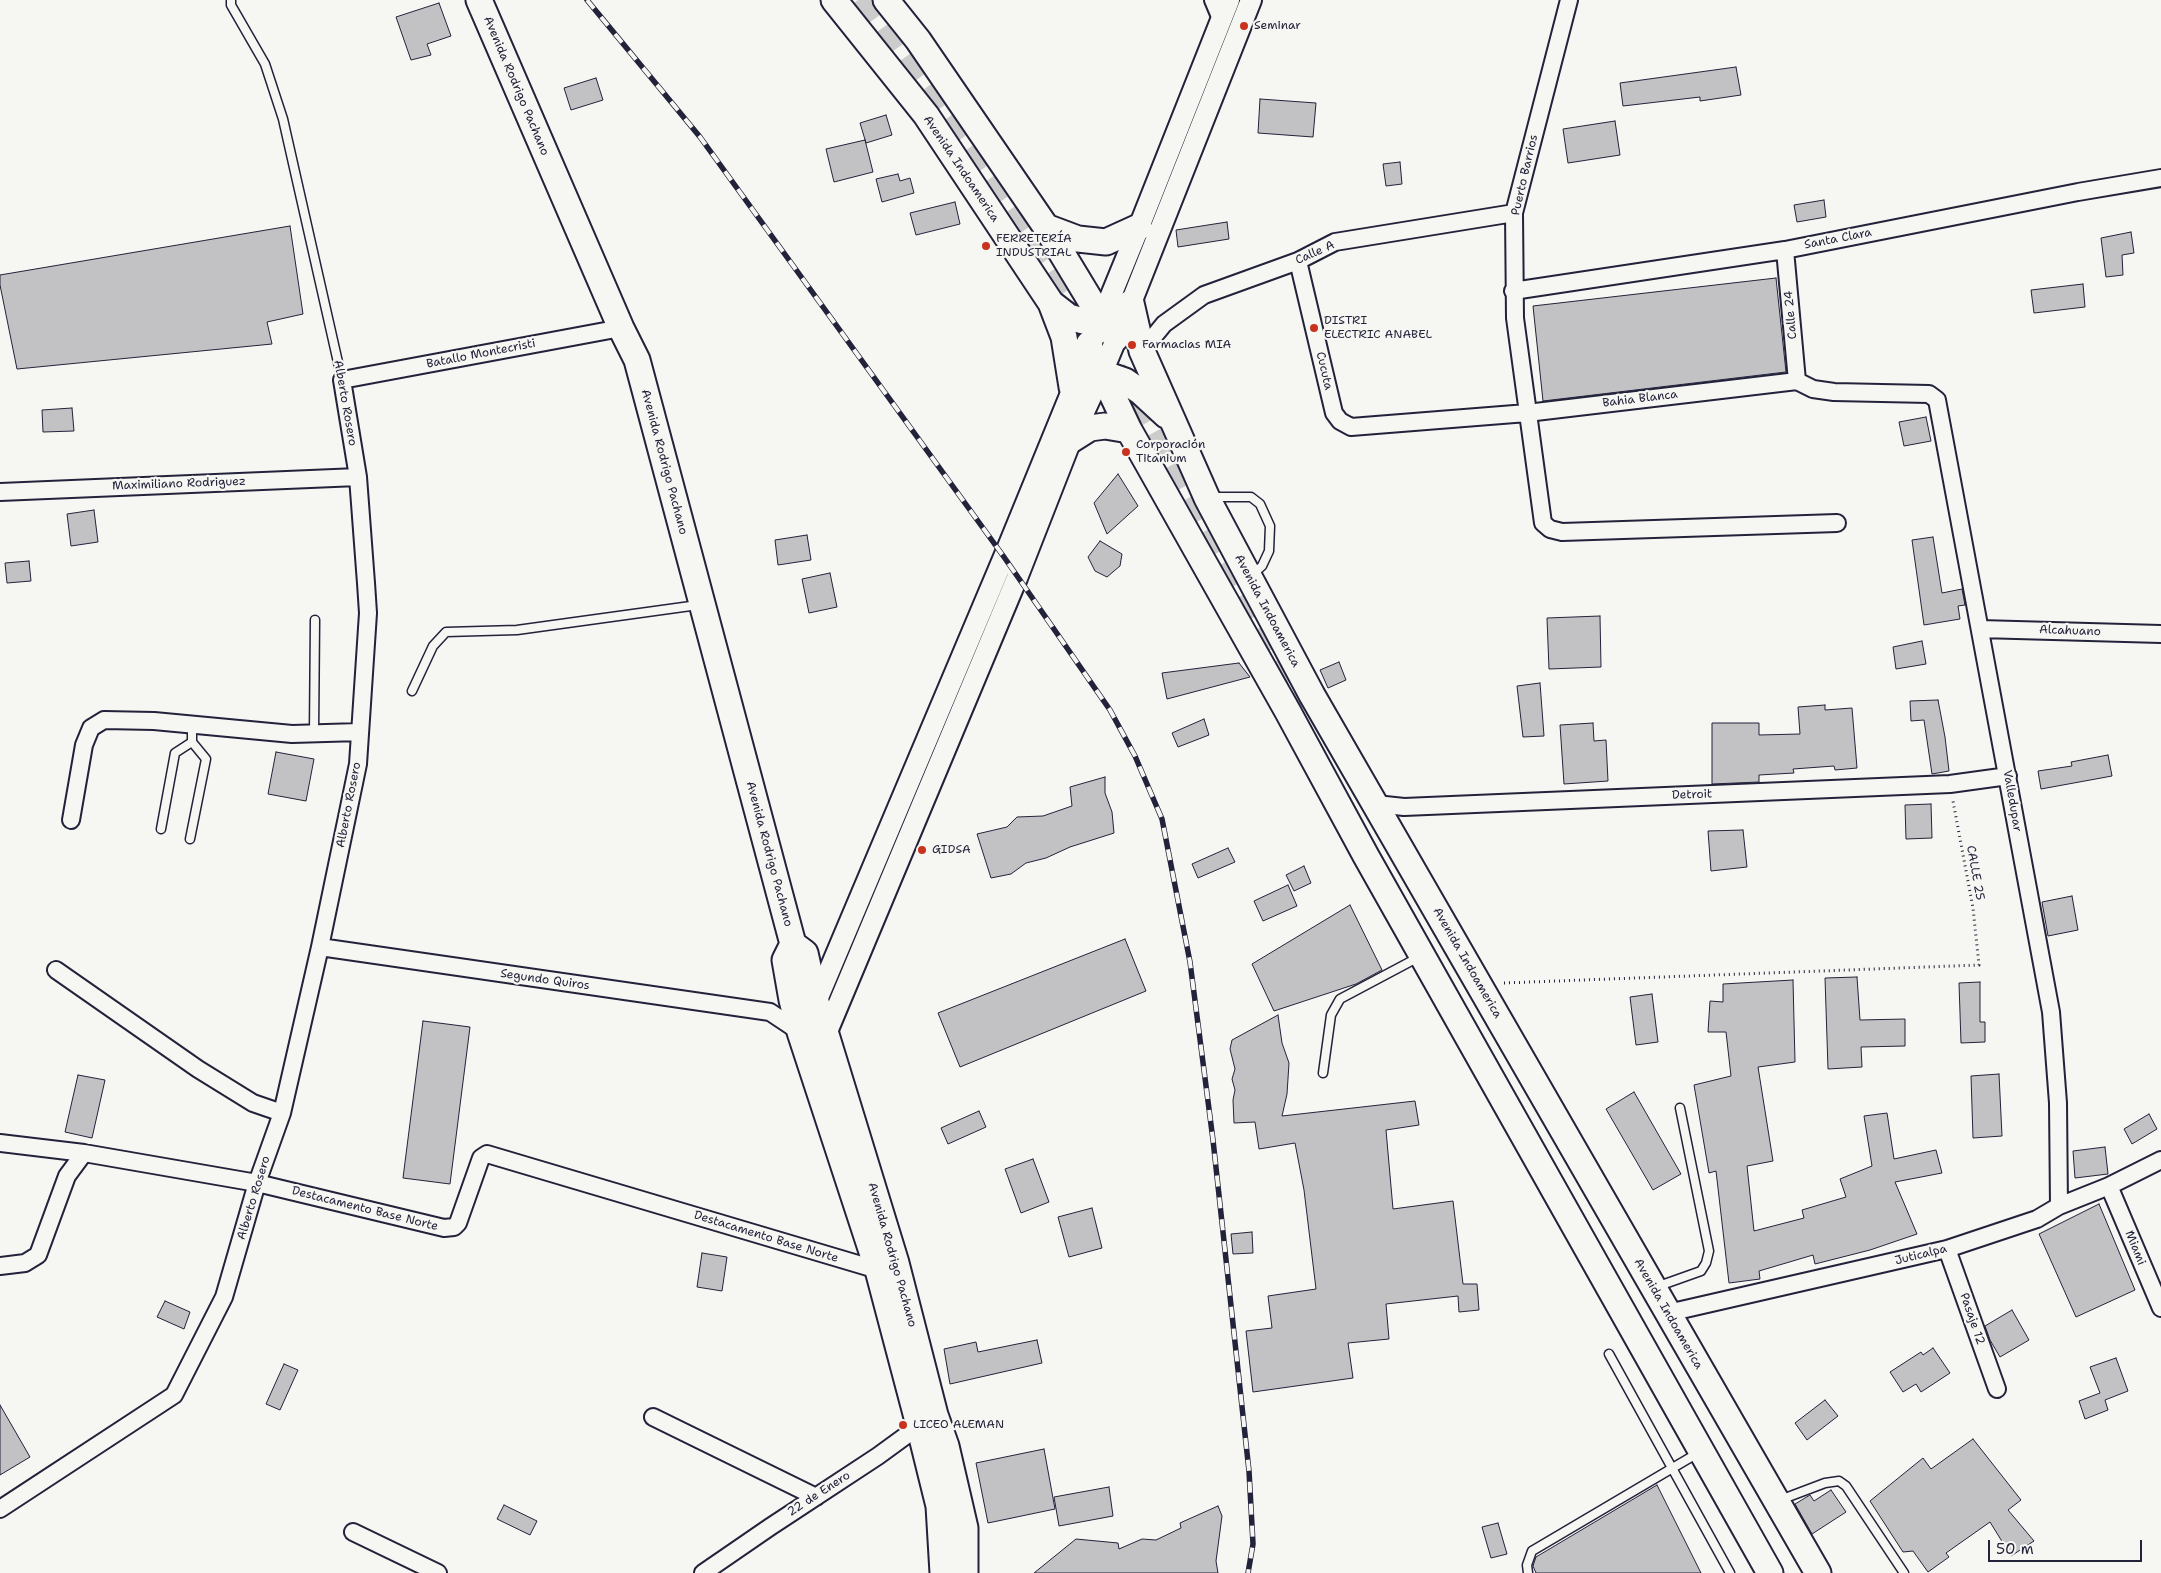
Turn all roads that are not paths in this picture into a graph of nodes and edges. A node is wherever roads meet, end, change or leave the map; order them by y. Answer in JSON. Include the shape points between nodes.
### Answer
{"nodes":[{"id":1,"x":231,"y":0,"type":"edge"},
{"id":2,"x":479,"y":0,"type":"edge"},
{"id":3,"x":834,"y":0,"type":"edge"},
{"id":4,"x":886,"y":0,"type":"edge"},
{"id":5,"x":1213,"y":0,"type":"edge"},
{"id":6,"x":1229,"y":0,"type":"edge"},
{"id":7,"x":1251,"y":0,"type":"edge"},
{"id":8,"x":1569,"y":0,"type":"edge"},
{"id":9,"x":1221,"y":19,"type":"junction"},
{"id":10,"x":2161,"y":178,"type":"edge"},
{"id":11,"x":1514,"y":214,"type":"junction"},
{"id":12,"x":1046,"y":227,"type":"junction"},
{"id":13,"x":1139,"y":227,"type":"junction"},
{"id":14,"x":1785,"y":250,"type":"junction"},
{"id":15,"x":1298,"y":261,"type":"junction"},
{"id":16,"x":1513,"y":291,"type":"junction"},
{"id":17,"x":1051,"y":302,"type":"junction"},
{"id":18,"x":1131,"y":303,"type":"junction"},
{"id":19,"x":1101,"y":318,"type":"junction"},
{"id":20,"x":621,"y":328,"type":"junction"},
{"id":21,"x":1116,"y":338,"type":"junction"},
{"id":22,"x":1089,"y":344,"type":"junction"},
{"id":23,"x":1142,"y":351,"type":"junction"},
{"id":24,"x":1102,"y":373,"type":"junction"},
{"id":25,"x":342,"y":380,"type":"junction"},
{"id":26,"x":1797,"y":381,"type":"junction"},
{"id":27,"x":1072,"y":387,"type":"junction"},
{"id":28,"x":1937,"y":400,"type":"joint"},
{"id":29,"x":1527,"y":413,"type":"junction"},
{"id":30,"x":1340,"y":421,"type":"joint"},
{"id":31,"x":1174,"y":422,"type":"junction"},
{"id":32,"x":1129,"y":430,"type":"junction"},
{"id":33,"x":1071,"y":440,"type":"junction"},
{"id":34,"x":358,"y":477,"type":"junction"},
{"id":35,"x":0,"y":492,"type":"edge"},
{"id":36,"x":1207,"y":498,"type":"junction"},
{"id":37,"x":1838,"y":523,"type":"dead end"},
{"id":38,"x":1250,"y":578,"type":"junction"},
{"id":39,"x":702,"y":605,"type":"junction"},
{"id":40,"x":315,"y":620,"type":"dead end"},
{"id":41,"x":1980,"y":628,"type":"junction"},
{"id":42,"x":2160,"y":638,"type":"edge"},
{"id":43,"x":412,"y":691,"type":"dead end"},
{"id":44,"x":192,"y":725,"type":"junction"},
{"id":45,"x":360,"y":732,"type":"junction"},
{"id":46,"x":314,"y":733,"type":"junction"},
{"id":47,"x":192,"y":742,"type":"junction"},
{"id":48,"x":2008,"y":776,"type":"junction"},
{"id":49,"x":1376,"y":804,"type":"junction"},
{"id":50,"x":71,"y":820,"type":"dead end"},
{"id":51,"x":161,"y":829,"type":"dead end"},
{"id":52,"x":190,"y":839,"type":"dead end"},
{"id":53,"x":793,"y":944,"type":"junction"},
{"id":54,"x":320,"y":947,"type":"junction"},
{"id":55,"x":1423,"y":954,"type":"junction"},
{"id":56,"x":56,"y":970,"type":"dead end"},
{"id":57,"x":792,"y":1000,"type":"junction"},
{"id":58,"x":816,"y":1002,"type":"junction"},
{"id":59,"x":770,"y":1012,"type":"junction"},
{"id":60,"x":800,"y":1032,"type":"junction"},
{"id":61,"x":826,"y":1034,"type":"junction"},
{"id":62,"x":1324,"y":1073,"type":"dead end"},
{"id":63,"x":1680,"y":1108,"type":"dead end"},
{"id":64,"x":282,"y":1114,"type":"junction"},
{"id":65,"x":0,"y":1143,"type":"edge"},
{"id":66,"x":84,"y":1153,"type":"junction"},
{"id":67,"x":2161,"y":1160,"type":"edge"},
{"id":68,"x":257,"y":1183,"type":"junction"},
{"id":69,"x":2109,"y":1186,"type":"junction"},
{"id":70,"x":2058,"y":1206,"type":"junction"},
{"id":71,"x":1947,"y":1249,"type":"junction"},
{"id":72,"x":0,"y":1266,"type":"edge"},
{"id":73,"x":878,"y":1270,"type":"junction"},
{"id":74,"x":1653,"y":1288,"type":"junction"},
{"id":75,"x":2161,"y":1308,"type":"edge"},
{"id":76,"x":1668,"y":1314,"type":"junction"},
{"id":77,"x":1609,"y":1354,"type":"dead end"},
{"id":78,"x":1997,"y":1389,"type":"dead end"},
{"id":79,"x":654,"y":1416,"type":"dead end"},
{"id":80,"x":927,"y":1420,"type":"junction"},
{"id":81,"x":1702,"y":1451,"type":"junction"},
{"id":82,"x":1672,"y":1468,"type":"junction"},
{"id":83,"x":816,"y":1497,"type":"junction"},
{"id":84,"x":1777,"y":1502,"type":"junction"},
{"id":85,"x":0,"y":1509,"type":"edge"},
{"id":86,"x":353,"y":1532,"type":"dead end"},
{"id":87,"x":961,"y":1572,"type":"edge"},
{"id":88,"x":438,"y":1573,"type":"edge"},
{"id":89,"x":703,"y":1573,"type":"edge"},
{"id":90,"x":1528,"y":1573,"type":"edge"},
{"id":91,"x":1730,"y":1573,"type":"edge"},
{"id":92,"x":1770,"y":1573,"type":"edge"},
{"id":93,"x":1818,"y":1573,"type":"edge"},
{"id":94,"x":1904,"y":1573,"type":"edge"}],
"edges":[{"from":1,"to":25,"type":"lane","name":"Alberto Rosero","via":[[265,64],[283,118]]},
{"from":2,"to":20,"type":"main road","name":"Avenida Rodrigo Pachano"},
{"from":3,"to":17,"type":"main road","name":"Avenida Indoamerica","via":[[926,115]]},
{"from":4,"to":12,"type":"main road","via":[[918,40]]},
{"from":5,"to":9,"type":"street"},
{"from":6,"to":9,"type":"street"},
{"from":7,"to":18,"type":"street"},
{"from":8,"to":11,"type":"street","name":"Puerto Barrios"},
{"from":9,"to":13,"type":"street"},
{"from":10,"to":14,"type":"street","name":"Santa Clara"},
{"from":11,"to":15,"type":"street","name":"Calle A","via":[[1335,242]]},
{"from":11,"to":16,"type":"street","name":"Puerto Barrios"},
{"from":12,"to":13,"type":"main road","via":[[1078,239],[1106,242]]},
{"from":12,"to":19,"type":"main road"},
{"from":13,"to":19,"type":"street"},
{"from":14,"to":16,"type":"street","name":"Santa Clara"},
{"from":14,"to":26,"type":"street","name":"Calle 24"},
{"from":15,"to":23,"type":"street","name":"Calle A","via":[[1204,295],[1164,324]]},
{"from":15,"to":30,"type":"street","name":"Cucuta","via":[[1334,413]]},
{"from":16,"to":29,"type":"street","name":"Puerto Barrios"},
{"from":17,"to":19,"type":"main road","name":"Avenida Indoamerica","via":[[1069,317],[1083,322]]},
{"from":17,"to":27,"type":"main road","via":[[1064,337]]},
{"from":18,"to":19,"type":"main road","name":"Avenida Indoamerica"},
{"from":18,"to":21,"type":"street"},
{"from":18,"to":23,"type":"main road"},
{"from":19,"to":21,"type":"main road"},
{"from":19,"to":22,"type":"street"},
{"from":20,"to":25,"type":"street","name":"Batallo Montecristi"},
{"from":20,"to":39,"type":"main road","name":"Avenida Rodrigo Pachano","via":[[637,360]]},
{"from":21,"to":24,"type":"street"},
{"from":22,"to":24,"type":"main road","via":[[1095,364]]},
{"from":22,"to":27,"type":"street"},
{"from":23,"to":31,"type":"main road"},
{"from":24,"to":27,"type":"main road","via":[[1083,376]]},
{"from":24,"to":31,"type":"main road","name":"Avenida Indoamerica","via":[[1125,381]]},
{"from":24,"to":32,"type":"main road"},
{"from":24,"to":33,"type":"street"},
{"from":25,"to":34,"type":"street","name":"Alberto Rosero"},
{"from":26,"to":28,"type":"street","name":"Bahia Blanca","via":[[1813,389],[1834,392],[1929,394]]},
{"from":26,"to":29,"type":"street","name":"Bahia Blanca"},
{"from":27,"to":58,"type":"street","via":[[1004,557]]},
{"from":28,"to":41,"type":"street","name":"Valledupar"},
{"from":29,"to":30,"type":"street","name":"Bahia Blanca","via":[[1351,427]]},
{"from":29,"to":37,"type":"street","name":"Puerto Barrios","via":[[1543,523],[1550,529],[1562,532]]},
{"from":31,"to":36,"type":"main road","name":"Avenida Indoamerica"},
{"from":32,"to":33,"type":"main road","via":[[1104,426],[1090,428]]},
{"from":32,"to":55,"type":"main road"},
{"from":33,"to":61,"type":"street","via":[[1017,578]]},
{"from":34,"to":35,"type":"street","name":"Maximiliano Rodriguez"},
{"from":34,"to":45,"type":"street","name":"Alberto Rosero","via":[[368,613]]},
{"from":36,"to":38,"type":"main road","name":"Avenida Indoamerica"},
{"from":36,"to":38,"type":"lane","via":[[1251,497],[1260,504],[1270,526],[1269,551],[1262,566]]},
{"from":38,"to":49,"type":"main road","name":"Avenida Indoamerica","via":[[1312,695]]},
{"from":39,"to":43,"type":"lane","via":[[517,630],[446,632],[433,646]]},
{"from":39,"to":53,"type":"main road","name":"Avenida Rodrigo Pachano"},
{"from":40,"to":46,"type":"lane"},
{"from":41,"to":42,"type":"street","name":"Alcahuano"},
{"from":41,"to":48,"type":"street","name":"Valledupar"},
{"from":44,"to":46,"type":"street"},
{"from":44,"to":47,"type":"lane"},
{"from":44,"to":50,"type":"street","via":[[104,720],[91,728],[84,745]]},
{"from":45,"to":46,"type":"street"},
{"from":45,"to":54,"type":"street","name":"Alberto Rosero","via":[[358,764]]},
{"from":47,"to":51,"type":"lane","via":[[175,753]]},
{"from":47,"to":52,"type":"lane","via":[[206,759]]},
{"from":48,"to":49,"type":"street","name":"Detroit","via":[[1950,784],[1404,807]]},
{"from":48,"to":70,"type":"street","name":"Valledupar","via":[[2051,1012],[2058,1103]]},
{"from":49,"to":74,"type":"main road","name":"Avenida Indoamerica"},
{"from":53,"to":57,"type":"main road","name":"Avenida Rodrigo Pachano","via":[[785,960]]},
{"from":53,"to":58,"type":"main road","name":"Avenida Rodrigo Pachano","via":[[804,953]]},
{"from":54,"to":59,"type":"street","name":"Segundo Quiros"},
{"from":54,"to":64,"type":"street","name":"Alberto Rosero"},
{"from":55,"to":62,"type":"lane","via":[[1340,999],[1331,1015]]},
{"from":55,"to":81,"type":"main road"},
{"from":56,"to":64,"type":"street","via":[[206,1074],[253,1103]]},
{"from":57,"to":58,"type":"street"},
{"from":57,"to":59,"type":"street"},
{"from":57,"to":60,"type":"main road","name":"Avenida Rodrigo Pachano"},
{"from":58,"to":61,"type":"main road","name":"Avenida Rodrigo Pachano"},
{"from":59,"to":60,"type":"street"},
{"from":60,"to":61,"type":"street"},
{"from":60,"to":73,"type":"main road","name":"Avenida Rodrigo Pachano"},
{"from":61,"to":80,"type":"main road","name":"Avenida Rodrigo Pachano","via":[[896,1263]]},
{"from":63,"to":74,"type":"lane","via":[[1709,1251],[1701,1271]]},
{"from":64,"to":68,"type":"street","name":"Alberto Rosero"},
{"from":65,"to":66,"type":"street","name":"Destacamento Base Norte"},
{"from":66,"to":68,"type":"street","name":"Destacamento Base Norte"},
{"from":66,"to":72,"type":"street","via":[[67,1176],[38,1255],[25,1264]]},
{"from":67,"to":69,"type":"street","name":"Juticalpa"},
{"from":68,"to":73,"type":"street","name":"Destacamento Base Norte","via":[[444,1228],[454,1227],[481,1158],[487,1154]]},
{"from":68,"to":85,"type":"street","name":"Alberto Rosero","via":[[224,1297],[174,1395]]},
{"from":69,"to":70,"type":"street","name":"Juticalpa"},
{"from":69,"to":75,"type":"street","name":"Miami"},
{"from":70,"to":71,"type":"street","name":"Juticalpa","via":[[2037,1219]]},
{"from":71,"to":76,"type":"street","name":"Juticalpa"},
{"from":71,"to":78,"type":"street","name":"Pasaje 12"},
{"from":73,"to":80,"type":"main road","name":"Avenida Rodrigo Pachano"},
{"from":74,"to":76,"type":"main road","name":"Avenida Indoamerica"},
{"from":76,"to":84,"type":"main road","name":"Avenida Indoamerica"},
{"from":77,"to":82,"type":"lane"},
{"from":79,"to":83,"type":"street"},
{"from":80,"to":83,"type":"street","name":"22 de Enero"},
{"from":80,"to":87,"type":"main road","name":"Avenida Rodrigo Pachano","via":[[939,1506]]},
{"from":81,"to":82,"type":"lane"},
{"from":81,"to":92,"type":"main road"},
{"from":82,"to":90,"type":"lane","via":[[1532,1551]]},
{"from":82,"to":91,"type":"lane"},
{"from":83,"to":89,"type":"street","name":"22 de Enero"},
{"from":84,"to":93,"type":"main road","name":"Avenida Indoamerica"},
{"from":84,"to":94,"type":"lane","via":[[1825,1483],[1839,1481],[1846,1486]]},
{"from":86,"to":88,"type":"street"}]}
